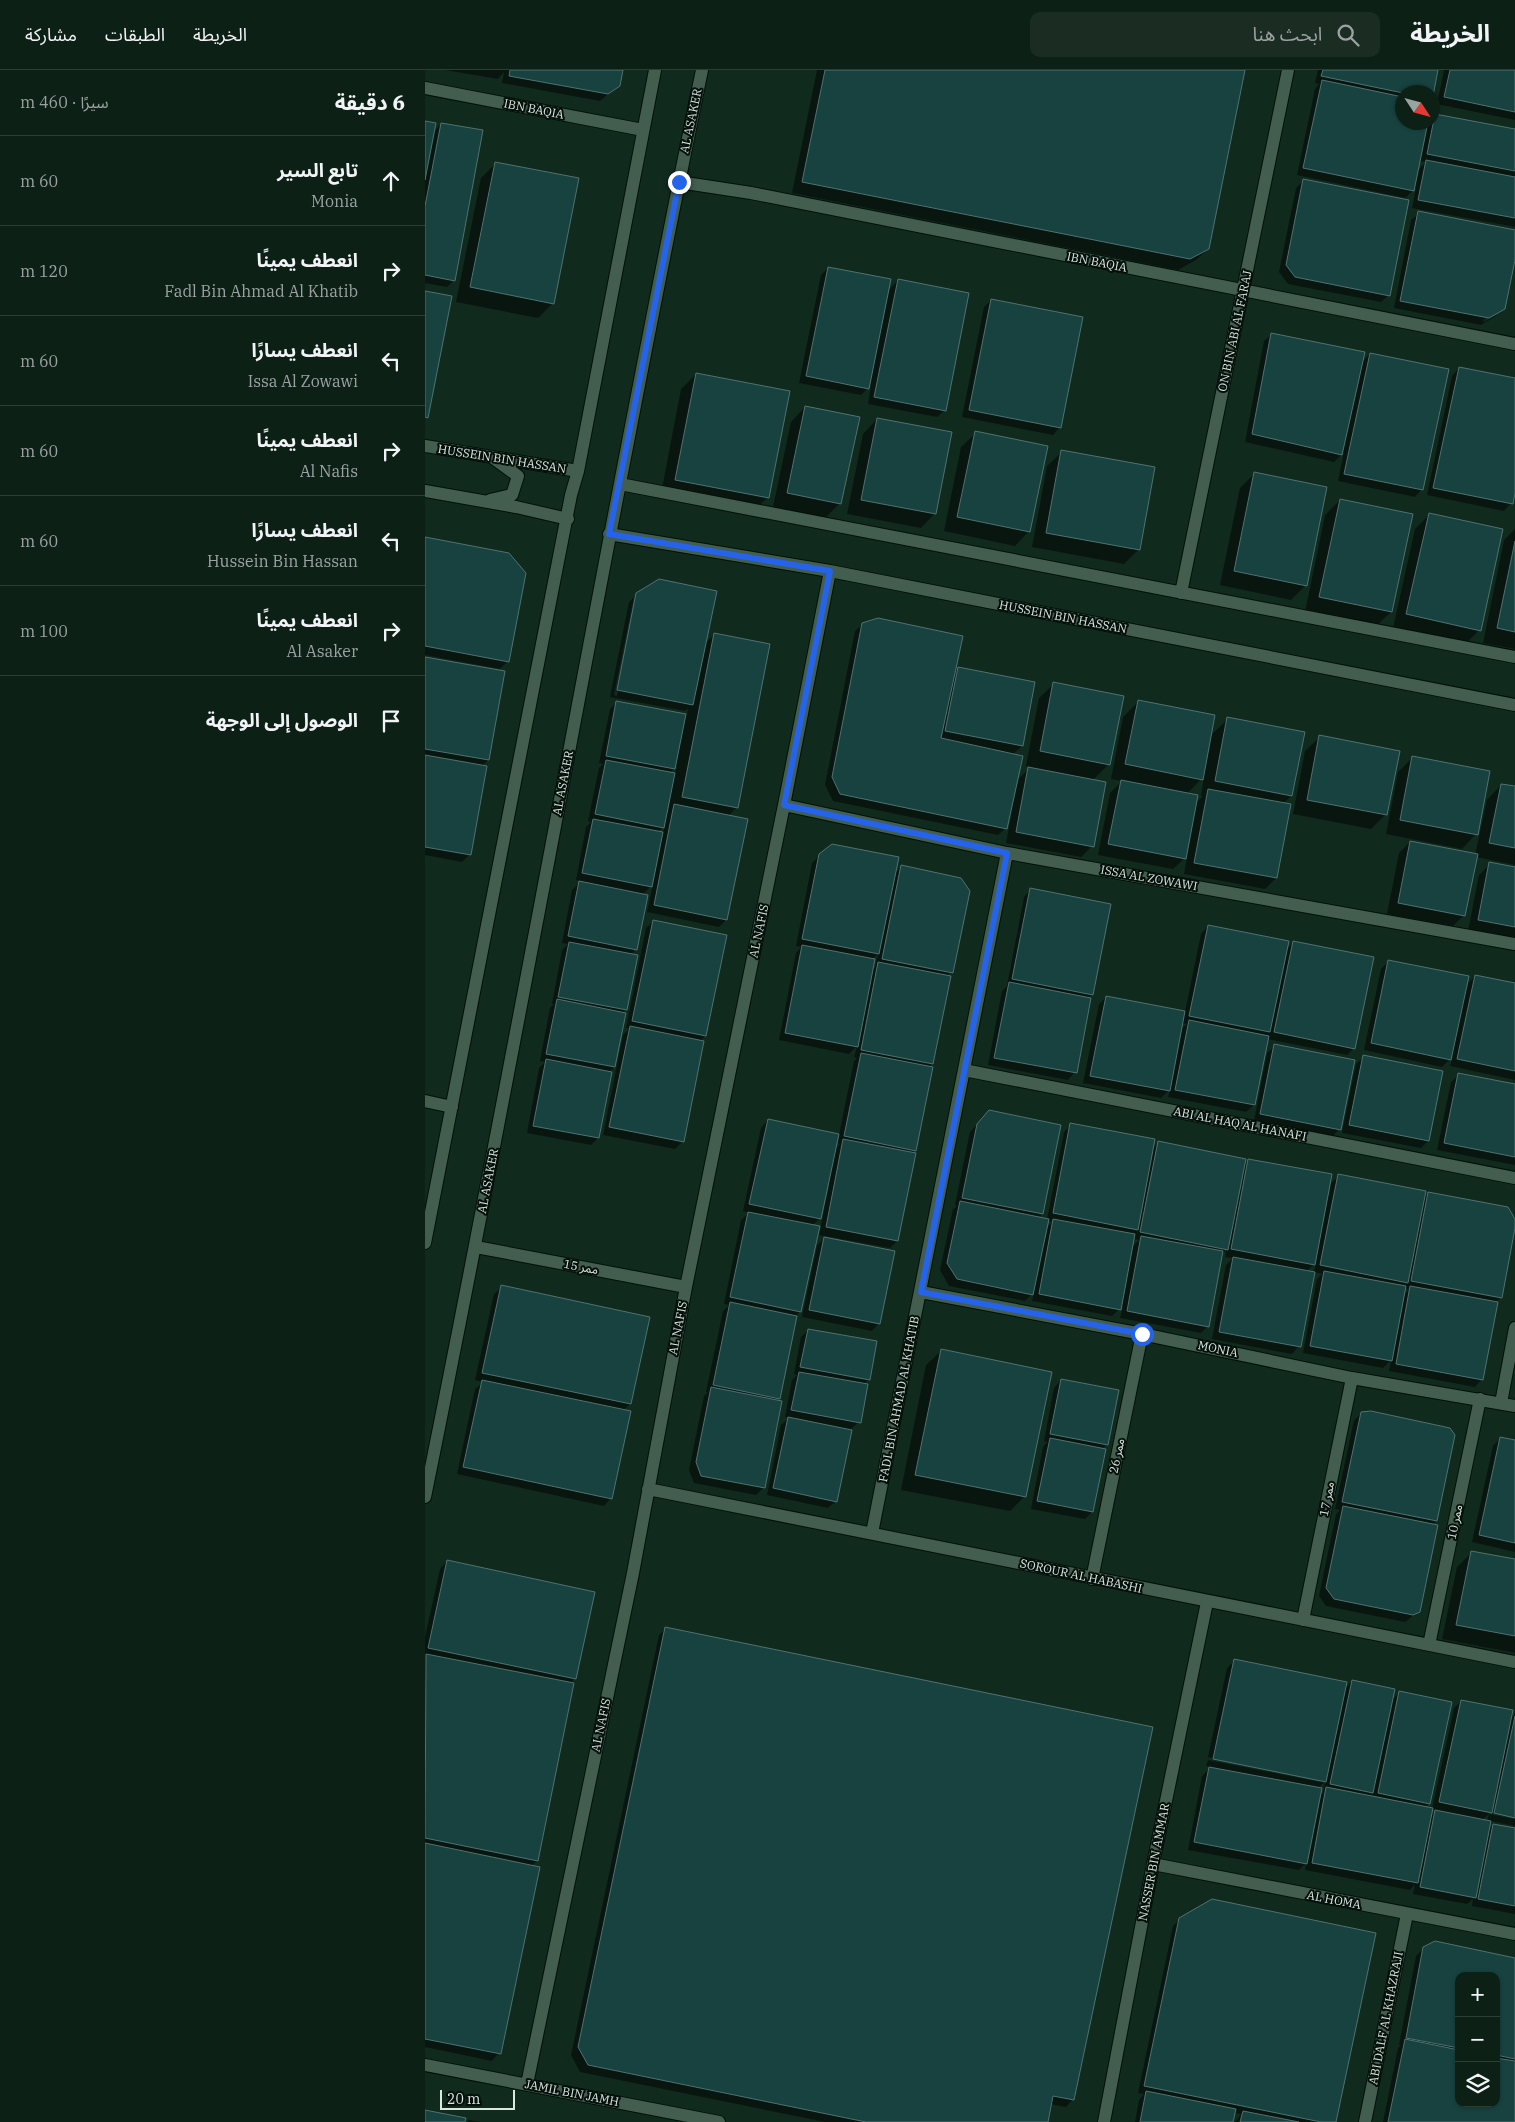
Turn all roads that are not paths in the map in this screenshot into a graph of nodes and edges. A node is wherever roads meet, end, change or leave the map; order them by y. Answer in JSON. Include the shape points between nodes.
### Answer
{"nodes":[{"id":1,"x":655,"y":70,"type":"edge"},
{"id":2,"x":702,"y":70,"type":"edge"},
{"id":3,"x":1288,"y":70,"type":"edge"},
{"id":4,"x":425,"y":88,"type":"edge"},
{"id":5,"x":643,"y":130,"type":"junction"},
{"id":6,"x":679,"y":182,"type":"junction"},
{"id":7,"x":1243,"y":291,"type":"junction"},
{"id":8,"x":1515,"y":344,"type":"edge"},
{"id":9,"x":425,"y":446,"type":"edge"},
{"id":10,"x":492,"y":457,"type":"junction"},
{"id":11,"x":578,"y":471,"type":"junction"},
{"id":12,"x":620,"y":484,"type":"junction"},
{"id":13,"x":425,"y":491,"type":"edge"},
{"id":14,"x":485,"y":502,"type":"junction"},
{"id":15,"x":568,"y":519,"type":"junction"},
{"id":16,"x":609,"y":534,"type":"junction"},
{"id":17,"x":830,"y":571,"type":"junction"},
{"id":18,"x":1181,"y":593,"type":"junction"},
{"id":19,"x":1515,"y":657,"type":"edge"},
{"id":20,"x":1515,"y":705,"type":"edge"},
{"id":21,"x":784,"y":805,"type":"junction"},
{"id":22,"x":1007,"y":853,"type":"junction"},
{"id":23,"x":1515,"y":944,"type":"edge"},
{"id":24,"x":964,"y":1070,"type":"junction"},
{"id":25,"x":425,"y":1102,"type":"edge"},
{"id":26,"x":452,"y":1107,"type":"junction"},
{"id":27,"x":1515,"y":1178,"type":"edge"},
{"id":28,"x":425,"y":1243,"type":"edge"},
{"id":29,"x":476,"y":1247,"type":"junction"},
{"id":30,"x":686,"y":1287,"type":"junction"},
{"id":31,"x":921,"y":1292,"type":"junction"},
{"id":32,"x":1515,"y":1328,"type":"edge"},
{"id":33,"x":1142,"y":1334,"type":"junction"},
{"id":34,"x":1352,"y":1378,"type":"junction"},
{"id":35,"x":1480,"y":1399,"type":"junction"},
{"id":36,"x":1501,"y":1403,"type":"junction"},
{"id":37,"x":1515,"y":1406,"type":"edge"},
{"id":38,"x":648,"y":1489,"type":"junction"},
{"id":39,"x":425,"y":1497,"type":"edge"},
{"id":40,"x":872,"y":1533,"type":"junction"},
{"id":41,"x":1092,"y":1579,"type":"junction"},
{"id":42,"x":1207,"y":1602,"type":"junction"},
{"id":43,"x":1303,"y":1620,"type":"junction"},
{"id":44,"x":1429,"y":1645,"type":"junction"},
{"id":45,"x":1515,"y":1662,"type":"edge"},
{"id":46,"x":1153,"y":1864,"type":"junction"},
{"id":47,"x":1407,"y":1914,"type":"junction"},
{"id":48,"x":1515,"y":1934,"type":"edge"},
{"id":49,"x":425,"y":2065,"type":"edge"},
{"id":50,"x":527,"y":2084,"type":"junction"},
{"id":51,"x":719,"y":2122,"type":"edge"},
{"id":52,"x":1104,"y":2122,"type":"edge"},
{"id":53,"x":1365,"y":2122,"type":"edge"}],
"edges":[{"from":1,"to":5,"type":"street"},
{"from":2,"to":6,"type":"street","name":"AL ASAKER"},
{"from":3,"to":7,"type":"street","name":"ON BIN ABI AL FARAJ"},
{"from":4,"to":5,"type":"street","name":"IBN BAQIA"},
{"from":5,"to":11,"type":"street"},
{"from":6,"to":7,"type":"street","name":"IBN BAQIA","via":[[751,193]]},
{"from":6,"to":12,"type":"street","name":"AL ASAKER"},
{"from":7,"to":8,"type":"street","name":"IBN BAQIA"},
{"from":7,"to":18,"type":"street","name":"ON BIN ABI AL FARAJ"},
{"from":9,"to":10,"type":"street","name":"HUSSEIN BIN HASSAN"},
{"from":10,"to":11,"type":"street","name":"HUSSEIN BIN HASSAN"},
{"from":10,"to":14,"type":"street","via":[[517,476],[512,495]]},
{"from":11,"to":15,"type":"street"},
{"from":12,"to":16,"type":"street","name":"AL ASAKER"},
{"from":12,"to":18,"type":"street"},
{"from":13,"to":14,"type":"street"},
{"from":14,"to":15,"type":"street"},
{"from":15,"to":26,"type":"street"},
{"from":16,"to":17,"type":"street","name":"HUSSEIN BIN HASSAN"},
{"from":16,"to":29,"type":"street","name":"AL ASAKER"},
{"from":17,"to":20,"type":"street","name":"HUSSEIN BIN HASSAN"},
{"from":17,"to":21,"type":"street","name":"AL NAFIS"},
{"from":18,"to":19,"type":"street"},
{"from":21,"to":22,"type":"street","name":"ISSA AL ZOWAWI"},
{"from":21,"to":30,"type":"street","name":"AL NAFIS"},
{"from":22,"to":23,"type":"street","name":"ISSA AL ZOWAWI"},
{"from":22,"to":24,"type":"street","name":"FADL BIN AHMAD AL KHATIB"},
{"from":24,"to":27,"type":"street","name":"ABI AL HAQ AL HANAFI"},
{"from":24,"to":31,"type":"street","name":"FADL BIN AHMAD AL KHATIB"},
{"from":25,"to":26,"type":"street"},
{"from":26,"to":28,"type":"street"},
{"from":29,"to":30,"type":"street","name":"ممر 15"},
{"from":29,"to":39,"type":"street","name":"AL ASAKER"},
{"from":30,"to":38,"type":"street","name":"AL NAFIS"},
{"from":31,"to":33,"type":"street","name":"MONIA"},
{"from":31,"to":40,"type":"street","name":"FADL BIN AHMAD AL KHATIB"},
{"from":32,"to":36,"type":"street"},
{"from":33,"to":34,"type":"street","name":"MONIA"},
{"from":33,"to":41,"type":"street","name":"ممر 26"},
{"from":34,"to":35,"type":"street","name":"MONIA"},
{"from":34,"to":43,"type":"street","name":"ممر 17"},
{"from":35,"to":36,"type":"street","name":"MONIA"},
{"from":35,"to":44,"type":"street","name":"ممر 10"},
{"from":36,"to":37,"type":"street","name":"MONIA"},
{"from":38,"to":40,"type":"street","name":"SOROUR AL HABASHI"},
{"from":38,"to":50,"type":"street","name":"AL NAFIS"},
{"from":40,"to":41,"type":"street","name":"SOROUR AL HABASHI"},
{"from":41,"to":42,"type":"street","name":"SOROUR AL HABASHI"},
{"from":42,"to":43,"type":"street","name":"SOROUR AL HABASHI"},
{"from":42,"to":46,"type":"street","name":"NASSER BIN AMMAR"},
{"from":43,"to":44,"type":"street","name":"SOROUR AL HABASHI"},
{"from":44,"to":45,"type":"street","name":"SOROUR AL HABASHI"},
{"from":46,"to":47,"type":"street","name":"AL HOMA"},
{"from":46,"to":52,"type":"street","name":"NASSER BIN AMMAR"},
{"from":47,"to":48,"type":"street","name":"AL HOMA"},
{"from":47,"to":53,"type":"street","name":"ABI DALF AL KHAZRAJI"},
{"from":49,"to":50,"type":"street","name":"JAMIL BIN JAMH"},
{"from":50,"to":51,"type":"street","name":"JAMIL BIN JAMH"}]}
